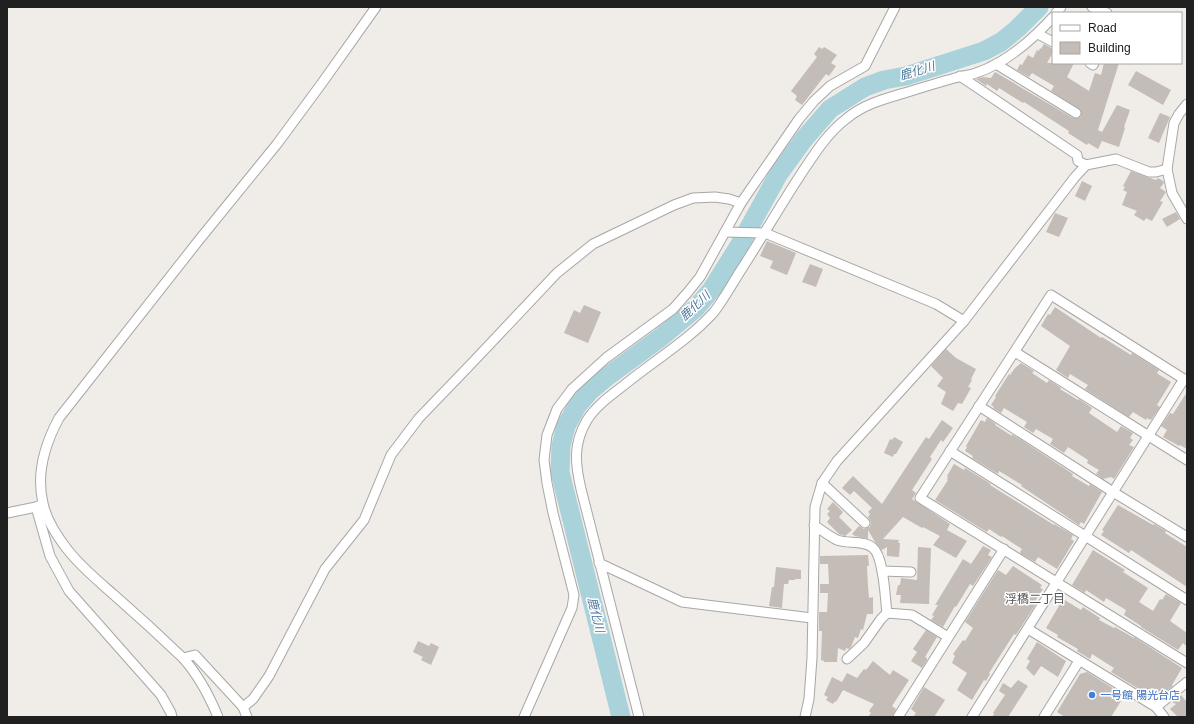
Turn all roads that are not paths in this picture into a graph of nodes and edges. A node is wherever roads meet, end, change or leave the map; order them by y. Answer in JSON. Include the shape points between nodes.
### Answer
{"nodes":[{"id":1,"x":376,"y":7,"type":"edge"},
{"id":2,"x":895,"y":7,"type":"edge"},
{"id":3,"x":1092,"y":7,"type":"edge"},
{"id":4,"x":1104,"y":12,"type":"edge"},
{"id":5,"x":1052,"y":18,"type":"edge"},
{"id":6,"x":1038,"y":34,"type":"junction"},
{"id":7,"x":1052,"y":41,"type":"edge"},
{"id":8,"x":996,"y":64,"type":"junction"},
{"id":9,"x":960,"y":76,"type":"junction"},
{"id":10,"x":1187,"y":104,"type":"edge"},
{"id":11,"x":1076,"y":113,"type":"dead end"},
{"id":12,"x":1086,"y":165,"type":"junction"},
{"id":13,"x":1167,"y":169,"type":"junction"},
{"id":14,"x":741,"y":203,"type":"junction"},
{"id":15,"x":1187,"y":219,"type":"edge"},
{"id":16,"x":728,"y":231,"type":"junction"},
{"id":17,"x":765,"y":233,"type":"junction"},
{"id":18,"x":964,"y":321,"type":"junction"},
{"id":19,"x":1015,"y":352,"type":"junction"},
{"id":20,"x":1186,"y":380,"type":"edge"},
{"id":21,"x":979,"y":406,"type":"junction"},
{"id":22,"x":1148,"y":436,"type":"junction"},
{"id":23,"x":950,"y":451,"type":"junction"},
{"id":24,"x":1187,"y":460,"type":"edge"},
{"id":25,"x":822,"y":483,"type":"junction"},
{"id":26,"x":1113,"y":492,"type":"junction"},
{"id":27,"x":39,"y":506,"type":"junction"},
{"id":28,"x":7,"y":513,"type":"edge"},
{"id":29,"x":865,"y":523,"type":"dead end"},
{"id":30,"x":814,"y":525,"type":"junction"},
{"id":31,"x":1086,"y":536,"type":"junction"},
{"id":32,"x":1187,"y":537,"type":"edge"},
{"id":33,"x":1004,"y":549,"type":"junction"},
{"id":34,"x":599,"y":563,"type":"junction"},
{"id":35,"x":882,"y":571,"type":"junction"},
{"id":36,"x":911,"y":572,"type":"dead end"},
{"id":37,"x":1056,"y":582,"type":"junction"},
{"id":38,"x":1187,"y":600,"type":"edge"},
{"id":39,"x":887,"y":613,"type":"junction"},
{"id":40,"x":812,"y":618,"type":"junction"},
{"id":41,"x":1028,"y":629,"type":"junction"},
{"id":42,"x":948,"y":638,"type":"junction"},
{"id":43,"x":183,"y":658,"type":"junction"},
{"id":44,"x":847,"y":658,"type":"dead end"},
{"id":45,"x":1079,"y":660,"type":"junction"},
{"id":46,"x":1187,"y":663,"type":"edge"},
{"id":47,"x":1187,"y":682,"type":"edge"},
{"id":48,"x":243,"y":707,"type":"junction"},
{"id":49,"x":1156,"y":708,"type":"junction"},
{"id":50,"x":172,"y":717,"type":"edge"},
{"id":51,"x":218,"y":717,"type":"edge"},
{"id":52,"x":247,"y":717,"type":"edge"},
{"id":53,"x":524,"y":717,"type":"edge"},
{"id":54,"x":638,"y":717,"type":"edge"},
{"id":55,"x":805,"y":717,"type":"edge"},
{"id":56,"x":898,"y":717,"type":"edge"},
{"id":57,"x":972,"y":717,"type":"edge"},
{"id":58,"x":1044,"y":717,"type":"edge"},
{"id":59,"x":1164,"y":717,"type":"edge"}],
"edges":[{"from":1,"to":27,"type":"street","via":[[277,144],[59,418],[42,460]]},
{"from":2,"to":14,"type":"street","via":[[865,66],[830,86],[814,101]]},
{"from":3,"to":4,"type":"street"},
{"from":5,"to":6,"type":"street"},
{"from":6,"to":7,"type":"street"},
{"from":6,"to":8,"type":"street"},
{"from":8,"to":9,"type":"street","via":[[976,73]]},
{"from":8,"to":11,"type":"street"},
{"from":9,"to":12,"type":"street","via":[[1077,155],[1078,161]]},
{"from":9,"to":17,"type":"street","via":[[869,104],[845,119],[816,152]]},
{"from":10,"to":13,"type":"street","via":[[1174,123]]},
{"from":12,"to":13,"type":"street","via":[[1116,159],[1149,172]]},
{"from":12,"to":18,"type":"street"},
{"from":13,"to":15,"type":"street","via":[[1172,193]]},
{"from":14,"to":16,"type":"street"},
{"from":14,"to":48,"type":"street","via":[[715,197],[693,198],[674,205],[593,244],[557,273],[419,418],[391,455],[364,520],[325,569],[270,676],[253,699]]},
{"from":16,"to":17,"type":"street"},
{"from":16,"to":53,"type":"street","via":[[700,277],[673,309],[606,358],[572,389],[557,409],[547,435],[544,460],[553,513],[574,601]]},
{"from":17,"to":18,"type":"street","via":[[936,304]]},
{"from":17,"to":34,"type":"street","via":[[713,313],[677,345],[599,405],[587,420],[578,439],[576,468]]},
{"from":18,"to":25,"type":"street","via":[[837,461]]},
{"from":19,"to":20,"type":"street","via":[[1051,296]]},
{"from":19,"to":21,"type":"street"},
{"from":19,"to":22,"type":"street"},
{"from":20,"to":22,"type":"street"},
{"from":21,"to":23,"type":"street"},
{"from":21,"to":26,"type":"street"},
{"from":22,"to":24,"type":"street"},
{"from":22,"to":26,"type":"street"},
{"from":23,"to":31,"type":"street"},
{"from":23,"to":33,"type":"street","via":[[920,498]]},
{"from":25,"to":29,"type":"street"},
{"from":25,"to":30,"type":"street","via":[[815,507]]},
{"from":26,"to":31,"type":"street"},
{"from":26,"to":32,"type":"street"},
{"from":27,"to":28,"type":"street"},
{"from":27,"to":43,"type":"street","via":[[68,550],[97,580]]},
{"from":27,"to":50,"type":"street","via":[[50,556],[69,591],[161,695]]},
{"from":30,"to":35,"type":"street","via":[[837,540],[873,548],[880,559]]},
{"from":30,"to":40,"type":"street"},
{"from":31,"to":37,"type":"street"},
{"from":31,"to":38,"type":"street"},
{"from":33,"to":37,"type":"street"},
{"from":33,"to":42,"type":"street"},
{"from":34,"to":40,"type":"street","via":[[682,602]]},
{"from":34,"to":54,"type":"street"},
{"from":35,"to":36,"type":"street"},
{"from":35,"to":39,"type":"street"},
{"from":37,"to":41,"type":"street"},
{"from":37,"to":46,"type":"street"},
{"from":39,"to":42,"type":"street","via":[[912,615]]},
{"from":39,"to":44,"type":"street","via":[[864,642]]},
{"from":40,"to":55,"type":"street","via":[[812,658]]},
{"from":41,"to":45,"type":"street"},
{"from":41,"to":57,"type":"street"},
{"from":42,"to":56,"type":"street"},
{"from":43,"to":48,"type":"street","via":[[195,655]]},
{"from":43,"to":51,"type":"street","via":[[202,682]]},
{"from":45,"to":49,"type":"street"},
{"from":45,"to":58,"type":"street"},
{"from":47,"to":49,"type":"street"},
{"from":48,"to":52,"type":"street"},
{"from":49,"to":59,"type":"street"}]}
